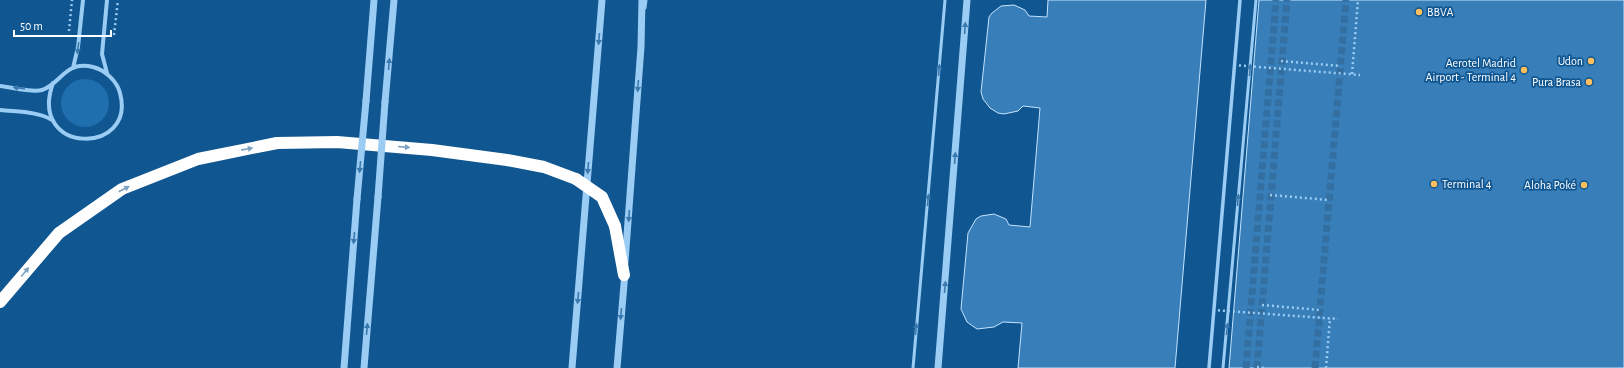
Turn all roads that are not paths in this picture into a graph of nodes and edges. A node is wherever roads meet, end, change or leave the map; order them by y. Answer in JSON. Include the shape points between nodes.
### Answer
{"nodes":[{"id":1,"x":83,"y":0,"type":"edge"},
{"id":2,"x":107,"y":0,"type":"edge"},
{"id":3,"x":374,"y":0,"type":"edge"},
{"id":4,"x":394,"y":0,"type":"edge"},
{"id":5,"x":602,"y":0,"type":"edge"},
{"id":6,"x":642,"y":0,"type":"edge"},
{"id":7,"x":646,"y":0,"type":"edge"},
{"id":8,"x":945,"y":0,"type":"edge"},
{"id":9,"x":967,"y":0,"type":"edge"},
{"id":10,"x":1240,"y":0,"type":"edge"},
{"id":11,"x":1256,"y":0,"type":"edge"},
{"id":12,"x":641,"y":47,"type":"junction"},
{"id":13,"x":73,"y":68,"type":"junction"},
{"id":14,"x":107,"y":74,"type":"junction"},
{"id":15,"x":53,"y":83,"type":"junction"},
{"id":16,"x":0,"y":86,"type":"edge"},
{"id":17,"x":0,"y":110,"type":"edge"},
{"id":18,"x":53,"y":120,"type":"junction"},
{"id":19,"x":624,"y":275,"type":"junction"},
{"id":20,"x":0,"y":302,"type":"edge"},
{"id":21,"x":344,"y":368,"type":"edge"},
{"id":22,"x":364,"y":368,"type":"edge"},
{"id":23,"x":572,"y":368,"type":"edge"},
{"id":24,"x":617,"y":368,"type":"edge"},
{"id":25,"x":913,"y":368,"type":"edge"},
{"id":26,"x":938,"y":368,"type":"edge"},
{"id":27,"x":1209,"y":368,"type":"edge"},
{"id":28,"x":1223,"y":368,"type":"edge"}],
"edges":[{"from":1,"to":13,"type":"street","one_way":true},
{"from":2,"to":14,"type":"street","via":[[102,54]]},
{"from":3,"to":21,"type":"street","one_way":true,"bridge":true},
{"from":22,"to":4,"type":"street","one_way":true,"bridge":true},
{"from":5,"to":23,"type":"street","one_way":true},
{"from":6,"to":12,"type":"street"},
{"from":7,"to":12,"type":"lane"},
{"from":25,"to":8,"type":"lane","one_way":true},
{"from":26,"to":9,"type":"street","one_way":true},
{"from":10,"to":27,"type":"street"},
{"from":28,"to":11,"type":"lane","one_way":true},
{"from":12,"to":19,"type":"street","one_way":true},
{"from":13,"to":14,"type":"street","via":[[91,67]]},
{"from":13,"to":15,"type":"street"},
{"from":14,"to":18,"type":"street","via":[[120,91],[122,105],[119,119],[108,132],[92,139],[77,138],[64,132]]},
{"from":15,"to":16,"type":"street","one_way":true,"via":[[38,90]]},
{"from":15,"to":18,"type":"street","via":[[48,101]]},
{"from":17,"to":18,"type":"street","via":[[37,114]]},
{"from":20,"to":19,"type":"highway","one_way":true,"bridge":true,"via":[[59,233],[122,189],[198,159],[276,143],[337,142],[432,150],[506,160],[544,168],[576,179],[602,197],[615,226]]},
{"from":19,"to":24,"type":"street","one_way":true}]}
